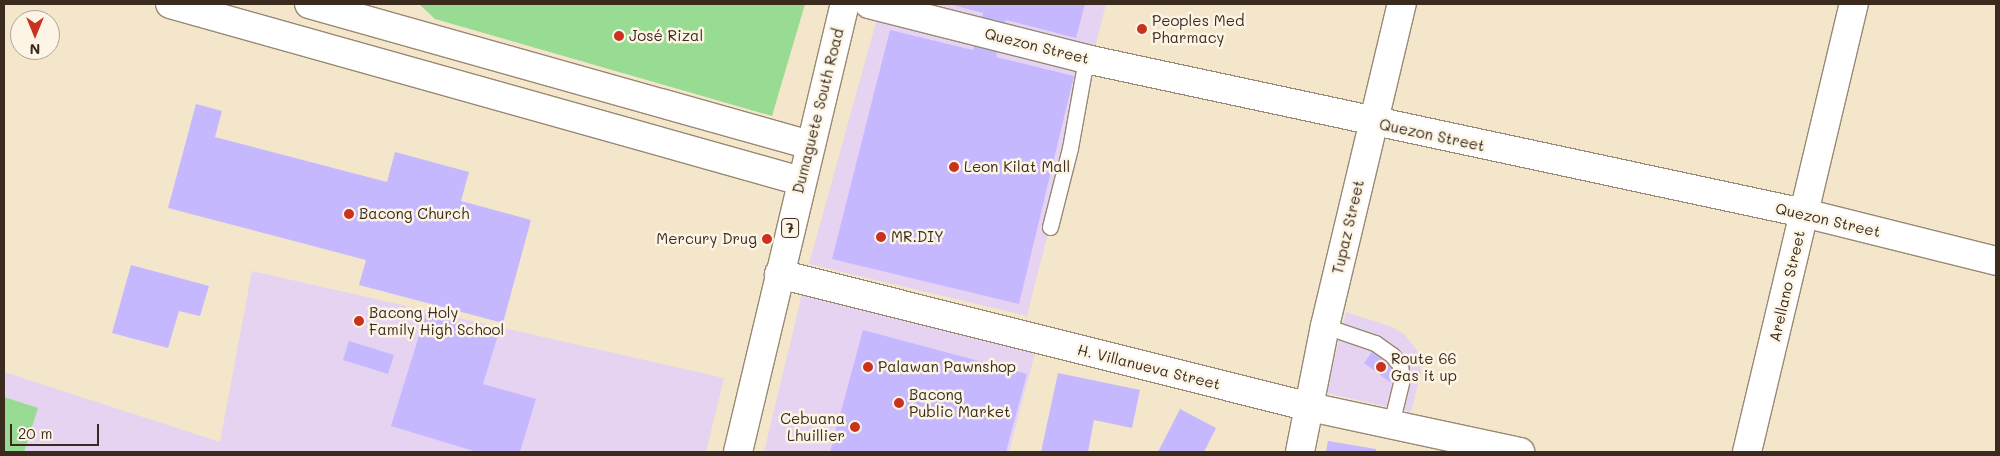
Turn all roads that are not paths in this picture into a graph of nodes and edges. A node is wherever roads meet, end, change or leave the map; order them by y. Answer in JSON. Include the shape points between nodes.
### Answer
{"nodes":[{"id":1,"x":170,"y":4,"type":"edge"},
{"id":2,"x":309,"y":4,"type":"edge"},
{"id":3,"x":845,"y":4,"type":"edge"},
{"id":4,"x":868,"y":4,"type":"edge"},
{"id":5,"x":1402,"y":4,"type":"edge"},
{"id":6,"x":1854,"y":4,"type":"edge"},
{"id":7,"x":1086,"y":59,"type":"junction"},
{"id":8,"x":1372,"y":122,"type":"junction"},
{"id":9,"x":810,"y":145,"type":"junction"},
{"id":10,"x":801,"y":181,"type":"junction"},
{"id":11,"x":1804,"y":213,"type":"junction"},
{"id":12,"x":1050,"y":227,"type":"dead end"},
{"id":13,"x":1996,"y":261,"type":"edge"},
{"id":14,"x":779,"y":274,"type":"junction"},
{"id":15,"x":1325,"y":326,"type":"junction"},
{"id":16,"x":1310,"y":407,"type":"junction"},
{"id":17,"x":1390,"y":424,"type":"junction"},
{"id":18,"x":738,"y":452,"type":"edge"},
{"id":19,"x":1300,"y":452,"type":"edge"},
{"id":20,"x":1520,"y":452,"type":"edge"},
{"id":21,"x":1748,"y":452,"type":"edge"}],
"edges":[{"from":1,"to":10,"type":"street"},
{"from":2,"to":9,"type":"street"},
{"from":3,"to":9,"type":"street","name":"Dumaguete South Road","number":"7"},
{"from":4,"to":7,"type":"street","name":"Quezon Street"},
{"from":5,"to":8,"type":"street","name":"Tupaz Street"},
{"from":6,"to":11,"type":"street","name":"Arellano Street"},
{"from":7,"to":8,"type":"street","name":"Quezon Street"},
{"from":7,"to":12,"type":"lane","via":[[1070,148]]},
{"from":8,"to":11,"type":"street","name":"Quezon Street"},
{"from":8,"to":15,"type":"street","name":"Tupaz Street"},
{"from":9,"to":10,"type":"street","name":"Dumaguete South Road","number":"7"},
{"from":10,"to":14,"type":"street","name":"Dumaguete South Road","number":"7"},
{"from":11,"to":13,"type":"street","name":"Quezon Street"},
{"from":11,"to":21,"type":"street","name":"Arellano Street"},
{"from":14,"to":16,"type":"street","name":"H. Villanueva Street"},
{"from":14,"to":18,"type":"street","name":"Dumaguete South Road","number":"7"},
{"from":15,"to":16,"type":"street","name":"Tupaz Street"},
{"from":15,"to":17,"type":"lane","via":[[1375,343],[1392,354],[1400,365],[1402,379]]},
{"from":16,"to":17,"type":"street","name":"H. Villanueva Street"},
{"from":16,"to":19,"type":"street","name":"Tupaz Street"},
{"from":17,"to":20,"type":"street","name":"H. Villanueva Street"}]}
